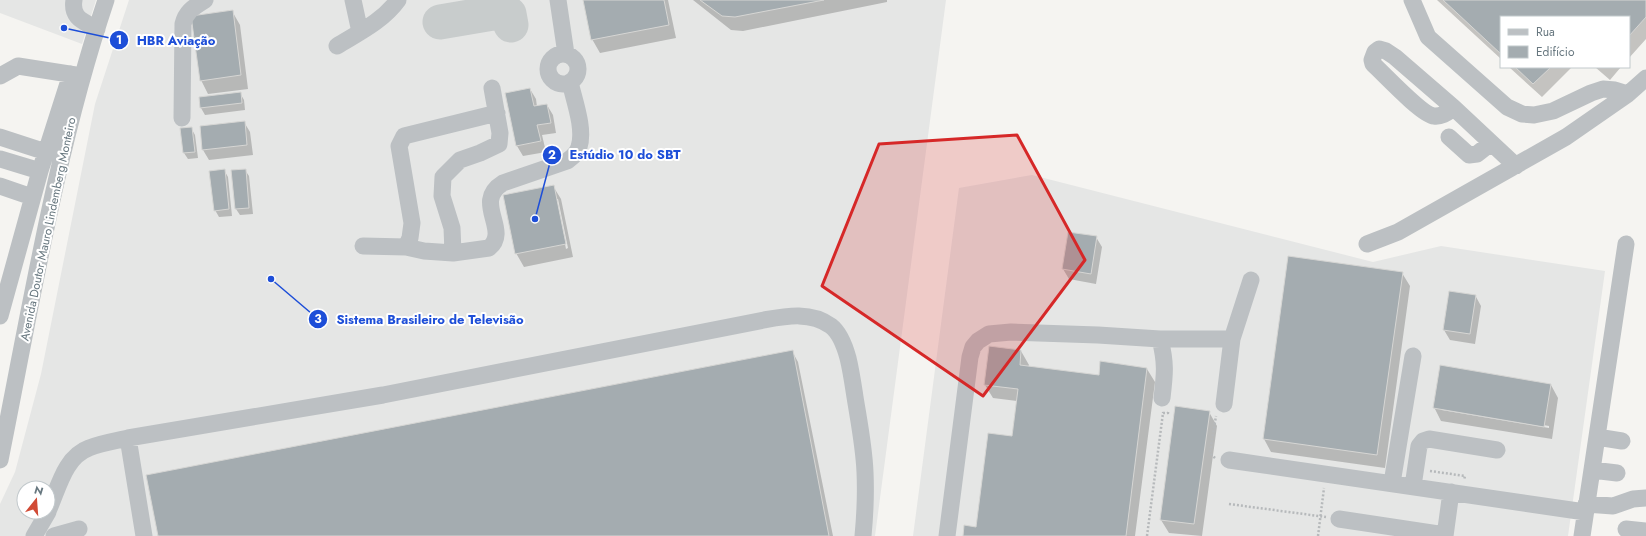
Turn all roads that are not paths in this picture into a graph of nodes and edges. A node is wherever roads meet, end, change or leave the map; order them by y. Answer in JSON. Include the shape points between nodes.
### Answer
{"nodes":[{"id":1,"x":74,"y":0,"type":"edge"},
{"id":2,"x":106,"y":0,"type":"edge"},
{"id":3,"x":205,"y":0,"type":"edge"},
{"id":4,"x":353,"y":0,"type":"edge"},
{"id":5,"x":398,"y":0,"type":"edge"},
{"id":6,"x":558,"y":0,"type":"edge"},
{"id":7,"x":1412,"y":0,"type":"edge"},
{"id":8,"x":97,"y":29,"type":"junction"},
{"id":9,"x":360,"y":32,"type":"junction"},
{"id":10,"x":337,"y":46,"type":"dead end"},
{"id":11,"x":566,"y":54,"type":"junction"},
{"id":12,"x":0,"y":61,"type":"edge"},
{"id":13,"x":18,"y":66,"type":"junction"},
{"id":14,"x":77,"y":75,"type":"junction"},
{"id":15,"x":0,"y":76,"type":"edge"},
{"id":16,"x":1646,"y":78,"type":"edge"},
{"id":17,"x":570,"y":82,"type":"junction"},
{"id":18,"x":492,"y":88,"type":"dead end"},
{"id":19,"x":1628,"y":94,"type":"junction"},
{"id":20,"x":1454,"y":108,"type":"junction"},
{"id":21,"x":497,"y":113,"type":"junction"},
{"id":22,"x":182,"y":118,"type":"dead end"},
{"id":23,"x":0,"y":137,"type":"edge"},
{"id":24,"x":1449,"y":137,"type":"dead end"},
{"id":25,"x":1491,"y":143,"type":"junction"},
{"id":26,"x":46,"y":152,"type":"junction"},
{"id":27,"x":0,"y":159,"type":"edge"},
{"id":28,"x":1516,"y":166,"type":"junction"},
{"id":29,"x":40,"y":171,"type":"junction"},
{"id":30,"x":0,"y":186,"type":"edge"},
{"id":31,"x":32,"y":196,"type":"junction"},
{"id":32,"x":1367,"y":244,"type":"dead end"},
{"id":33,"x":1626,"y":244,"type":"dead end"},
{"id":34,"x":363,"y":246,"type":"dead end"},
{"id":35,"x":406,"y":247,"type":"junction"},
{"id":36,"x":453,"y":253,"type":"junction"},
{"id":37,"x":1252,"y":280,"type":"dead end"},
{"id":38,"x":0,"y":316,"type":"edge"},
{"id":39,"x":1160,"y":339,"type":"junction"},
{"id":40,"x":1232,"y":339,"type":"junction"},
{"id":41,"x":1413,"y":356,"type":"dead end"},
{"id":42,"x":1165,"y":402,"type":"road end"},
{"id":43,"x":1224,"y":404,"type":"dead end"},
{"id":44,"x":1597,"y":437,"type":"junction"},
{"id":45,"x":128,"y":438,"type":"junction"},
{"id":46,"x":1622,"y":441,"type":"dead end"},
{"id":47,"x":1497,"y":450,"type":"dead end"},
{"id":48,"x":0,"y":460,"type":"edge"},
{"id":49,"x":1229,"y":460,"type":"dead end"},
{"id":50,"x":1592,"y":470,"type":"junction"},
{"id":51,"x":1617,"y":473,"type":"dead end"},
{"id":52,"x":1392,"y":483,"type":"junction"},
{"id":53,"x":1413,"y":486,"type":"junction"},
{"id":54,"x":1451,"y":492,"type":"junction"},
{"id":55,"x":56,"y":493,"type":"edge"},
{"id":56,"x":1646,"y":498,"type":"edge"},
{"id":57,"x":1586,"y":508,"type":"junction"},
{"id":58,"x":1339,"y":519,"type":"road end"},
{"id":59,"x":46,"y":520,"type":"edge"},
{"id":60,"x":79,"y":529,"type":"dead end"},
{"id":61,"x":1626,"y":529,"type":"dead end"},
{"id":62,"x":1646,"y":530,"type":"edge"},
{"id":63,"x":42,"y":534,"type":"edge"},
{"id":64,"x":144,"y":536,"type":"edge"},
{"id":65,"x":863,"y":536,"type":"edge"},
{"id":66,"x":947,"y":536,"type":"edge"},
{"id":67,"x":1445,"y":536,"type":"edge"},
{"id":68,"x":1582,"y":536,"type":"edge"}],
"edges":[{"from":1,"to":8,"type":"street","via":[[74,12]]},
{"from":2,"to":8,"type":"street","name":"Avenida Doutor Mauro Lindemberg Monteiro"},
{"from":3,"to":22,"type":"street","via":[[190,10],[183,24]]},
{"from":4,"to":9,"type":"street"},
{"from":5,"to":9,"type":"street","via":[[391,10]]},
{"from":6,"to":11,"type":"street"},
{"from":7,"to":19,"type":"street","via":[[1428,37],[1507,107],[1522,114],[1534,115],[1553,111],[1603,89]]},
{"from":8,"to":14,"type":"street","name":"Avenida Doutor Mauro Lindemberg Monteiro"},
{"from":9,"to":10,"type":"street"},
{"from":11,"to":17,"type":"street","via":[[578,66],[578,74]]},
{"from":11,"to":17,"type":"street","via":[[554,58],[549,71],[555,81],[564,84]]},
{"from":12,"to":13,"type":"street"},
{"from":13,"to":14,"type":"street"},
{"from":13,"to":15,"type":"street"},
{"from":14,"to":26,"type":"street"},
{"from":14,"to":48,"type":"street","name":"Avenida Doutor Mauro Lindemberg Monteiro"},
{"from":16,"to":19,"type":"street"},
{"from":17,"to":36,"type":"street","via":[[580,128],[579,148],[575,155],[567,162],[503,182],[496,187],[490,199],[496,234],[492,246]]},
{"from":18,"to":21,"type":"street"},
{"from":19,"to":28,"type":"street","via":[[1566,137]]},
{"from":20,"to":20,"type":"street","via":[[1395,57],[1379,49],[1375,52],[1373,64],[1420,108],[1435,117]]},
{"from":20,"to":25,"type":"street"},
{"from":21,"to":35,"type":"street","via":[[404,136],[399,146],[400,158],[412,223]]},
{"from":21,"to":36,"type":"street","via":[[499,144],[460,160],[443,177],[442,196],[452,228]]},
{"from":23,"to":26,"type":"street"},
{"from":24,"to":25,"type":"street","via":[[1469,155],[1477,154]]},
{"from":25,"to":28,"type":"street"},
{"from":26,"to":29,"type":"street"},
{"from":27,"to":29,"type":"street"},
{"from":28,"to":32,"type":"street","via":[[1398,232]]},
{"from":29,"to":31,"type":"street"},
{"from":30,"to":31,"type":"street"},
{"from":31,"to":38,"type":"street"},
{"from":33,"to":44,"type":"street"},
{"from":34,"to":35,"type":"street"},
{"from":35,"to":36,"type":"street"},
{"from":37,"to":40,"type":"street"},
{"from":39,"to":40,"type":"street"},
{"from":39,"to":42,"type":"street","via":[[1165,357]]},
{"from":39,"to":66,"type":"street","via":[[1011,332],[989,334],[978,341],[970,357]]},
{"from":40,"to":43,"type":"street"},
{"from":41,"to":52,"type":"street"},
{"from":44,"to":46,"type":"street"},
{"from":44,"to":50,"type":"street"},
{"from":45,"to":55,"type":"street","via":[[88,448],[75,456]]},
{"from":45,"to":64,"type":"street"},
{"from":45,"to":65,"type":"street","via":[[383,395],[764,320],[804,316],[820,320],[832,327],[840,338],[848,358],[865,470]]},
{"from":47,"to":53,"type":"street","via":[[1429,439],[1423,441],[1419,446]]},
{"from":49,"to":52,"type":"street"},
{"from":50,"to":51,"type":"street"},
{"from":50,"to":57,"type":"street"},
{"from":52,"to":53,"type":"street"},
{"from":53,"to":54,"type":"street"},
{"from":54,"to":57,"type":"street"},
{"from":54,"to":67,"type":"street"},
{"from":56,"to":57,"type":"street","via":[[1614,506]]},
{"from":57,"to":68,"type":"street"},
{"from":58,"to":67,"type":"street"},
{"from":59,"to":63,"type":"street"},
{"from":60,"to":63,"type":"street"},
{"from":61,"to":62,"type":"street"}]}
